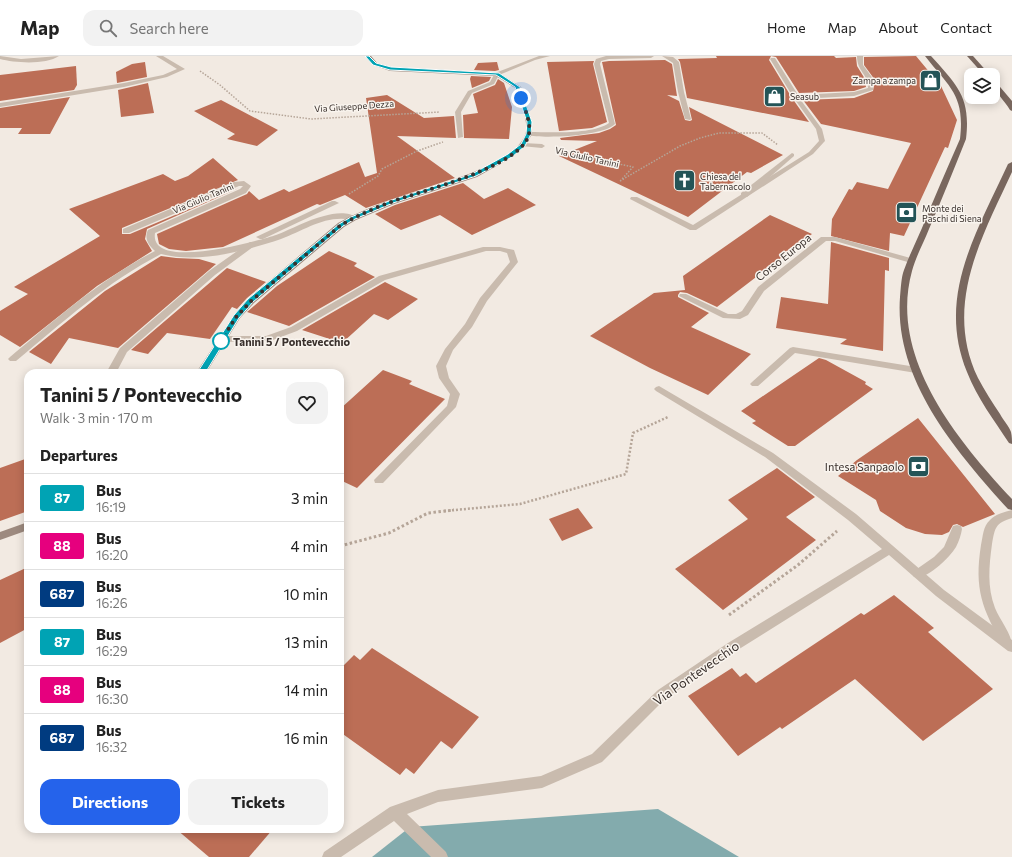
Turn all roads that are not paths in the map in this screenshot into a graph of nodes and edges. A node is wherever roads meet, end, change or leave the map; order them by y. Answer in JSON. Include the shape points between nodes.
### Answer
{"nodes":[{"id":1,"x":56,"y":56,"type":"edge"},
{"id":2,"x":159,"y":56,"type":"edge"},
{"id":3,"x":368,"y":56,"type":"edge"},
{"id":4,"x":547,"y":56,"type":"edge"},
{"id":5,"x":651,"y":56,"type":"edge"},
{"id":6,"x":665,"y":56,"type":"edge"},
{"id":7,"x":860,"y":56,"type":"edge"},
{"id":8,"x":928,"y":56,"type":"edge"},
{"id":9,"x":970,"y":56,"type":"edge"},
{"id":10,"x":0,"y":57,"type":"edge"},
{"id":11,"x":773,"y":59,"type":"dead end"},
{"id":12,"x":981,"y":68,"type":"edge"},
{"id":13,"x":497,"y":74,"type":"junction"},
{"id":14,"x":1000,"y":91,"type":"edge"},
{"id":15,"x":796,"y":97,"type":"junction"},
{"id":16,"x":0,"y":105,"type":"edge"},
{"id":17,"x":1012,"y":109,"type":"edge"},
{"id":18,"x":688,"y":119,"type":"dead end"},
{"id":19,"x":529,"y":134,"type":"junction"},
{"id":20,"x":460,"y":137,"type":"road end"},
{"id":21,"x":523,"y":145,"type":"junction"},
{"id":22,"x":542,"y":146,"type":"road end"},
{"id":23,"x":792,"y":155,"type":"road end"},
{"id":24,"x":1012,"y":164,"type":"edge"},
{"id":25,"x":634,"y":199,"type":"dead end"},
{"id":26,"x":740,"y":199,"type":"junction"},
{"id":27,"x":335,"y":203,"type":"road end"},
{"id":28,"x":353,"y":218,"type":"junction"},
{"id":29,"x":126,"y":231,"type":"dead end"},
{"id":30,"x":253,"y":244,"type":"junction"},
{"id":31,"x":160,"y":251,"type":"junction"},
{"id":32,"x":911,"y":261,"type":"junction"},
{"id":33,"x":683,"y":296,"type":"dead end"},
{"id":34,"x":222,"y":339,"type":"junction"},
{"id":35,"x":13,"y":359,"type":"dead end"},
{"id":36,"x":113,"y":369,"type":"edge"},
{"id":37,"x":203,"y":369,"type":"edge"},
{"id":38,"x":916,"y":370,"type":"junction"},
{"id":39,"x":754,"y":384,"type":"dead end"},
{"id":40,"x":659,"y":389,"type":"dead end"},
{"id":41,"x":1012,"y":441,"type":"edge"},
{"id":42,"x":379,"y":480,"type":"dead end"},
{"id":43,"x":1010,"y":504,"type":"edge"},
{"id":44,"x":1012,"y":514,"type":"edge"},
{"id":45,"x":24,"y":527,"type":"edge"},
{"id":46,"x":957,"y":529,"type":"dead end"},
{"id":47,"x":0,"y":536,"type":"edge"},
{"id":48,"x":890,"y":548,"type":"junction"},
{"id":49,"x":918,"y":574,"type":"junction"},
{"id":50,"x":1011,"y":646,"type":"edge"},
{"id":51,"x":395,"y":812,"type":"junction"},
{"id":52,"x":329,"y":857,"type":"edge"},
{"id":53,"x":441,"y":857,"type":"edge"}],
"edges":[{"from":1,"to":10,"type":"street","via":[[25,61],[12,61]]},
{"from":2,"to":16,"type":"street","via":[[182,69],[165,76],[124,85]]},
{"from":3,"to":13,"type":"main road","via":[[375,64],[390,69]]},
{"from":4,"to":13,"type":"street"},
{"from":5,"to":19,"type":"street","name":"Via Giulio Tanini","via":[[598,60],[612,124],[610,128],[591,132]]},
{"from":6,"to":18,"type":"street","via":[[676,62],[680,92]]},
{"from":7,"to":15,"type":"street","via":[[860,65],[871,80],[871,89],[854,94]]},
{"from":8,"to":32,"type":"main road","via":[[951,81],[960,96],[965,108],[966,123],[963,139]]},
{"from":9,"to":12,"type":"main road"},
{"from":11,"to":15,"type":"street"},
{"from":13,"to":19,"type":"main road","via":[[518,87],[529,122]]},
{"from":13,"to":20,"type":"street","via":[[492,83],[470,92],[458,112]]},
{"from":14,"to":17,"type":"main road"},
{"from":15,"to":26,"type":"street","via":[[819,130],[822,141],[811,154]]},
{"from":19,"to":21,"type":"main road"},
{"from":21,"to":22,"type":"street","name":"Via Giulio Tanini"},
{"from":21,"to":28,"type":"main road","via":[[510,156],[474,175],[391,202]]},
{"from":23,"to":26,"type":"street"},
{"from":24,"to":41,"type":"main road","via":[[974,246],[958,312],[971,372],[982,395]]},
{"from":25,"to":26,"type":"street","via":[[693,228]]},
{"from":27,"to":30,"type":"street","via":[[262,236]]},
{"from":28,"to":30,"type":"street","via":[[332,215],[278,237]]},
{"from":28,"to":34,"type":"main road","via":[[341,225],[251,301],[236,317]]},
{"from":29,"to":31,"type":"street","name":"Via Giulio Tanini","via":[[237,184],[244,183],[247,186],[243,191],[151,232],[150,241]]},
{"from":30,"to":31,"type":"street","via":[[194,256]]},
{"from":30,"to":36,"type":"street","via":[[212,273],[123,350]]},
{"from":31,"to":35,"type":"street","via":[[91,295]]},
{"from":32,"to":33,"type":"street","name":"Corso Europa","via":[[835,239],[824,240],[761,289],[745,313],[737,317],[726,316]]},
{"from":32,"to":38,"type":"main road","via":[[905,285],[905,326]]},
{"from":34,"to":37,"type":"main road"},
{"from":34,"to":42,"type":"street","via":[[267,339],[294,330],[382,278],[404,270],[486,249],[511,252],[514,262],[483,300],[441,366],[444,378],[455,394],[450,407]]},
{"from":38,"to":39,"type":"street","via":[[794,350]]},
{"from":38,"to":43,"type":"main road","via":[[931,400],[948,425],[977,466]]},
{"from":40,"to":48,"type":"street","via":[[769,455]]},
{"from":44,"to":50,"type":"street","via":[[995,521],[990,527],[983,575],[989,610]]},
{"from":45,"to":47,"type":"main road"},
{"from":46,"to":49,"type":"street","via":[[947,553]]},
{"from":48,"to":49,"type":"street"},
{"from":48,"to":51,"type":"street","name":"Via Pontevecchio","via":[[662,694],[597,758],[542,782],[438,796]]},
{"from":49,"to":50,"type":"street"},
{"from":51,"to":52,"type":"street","name":"Via Pontevecchio"},
{"from":51,"to":53,"type":"street"}]}
